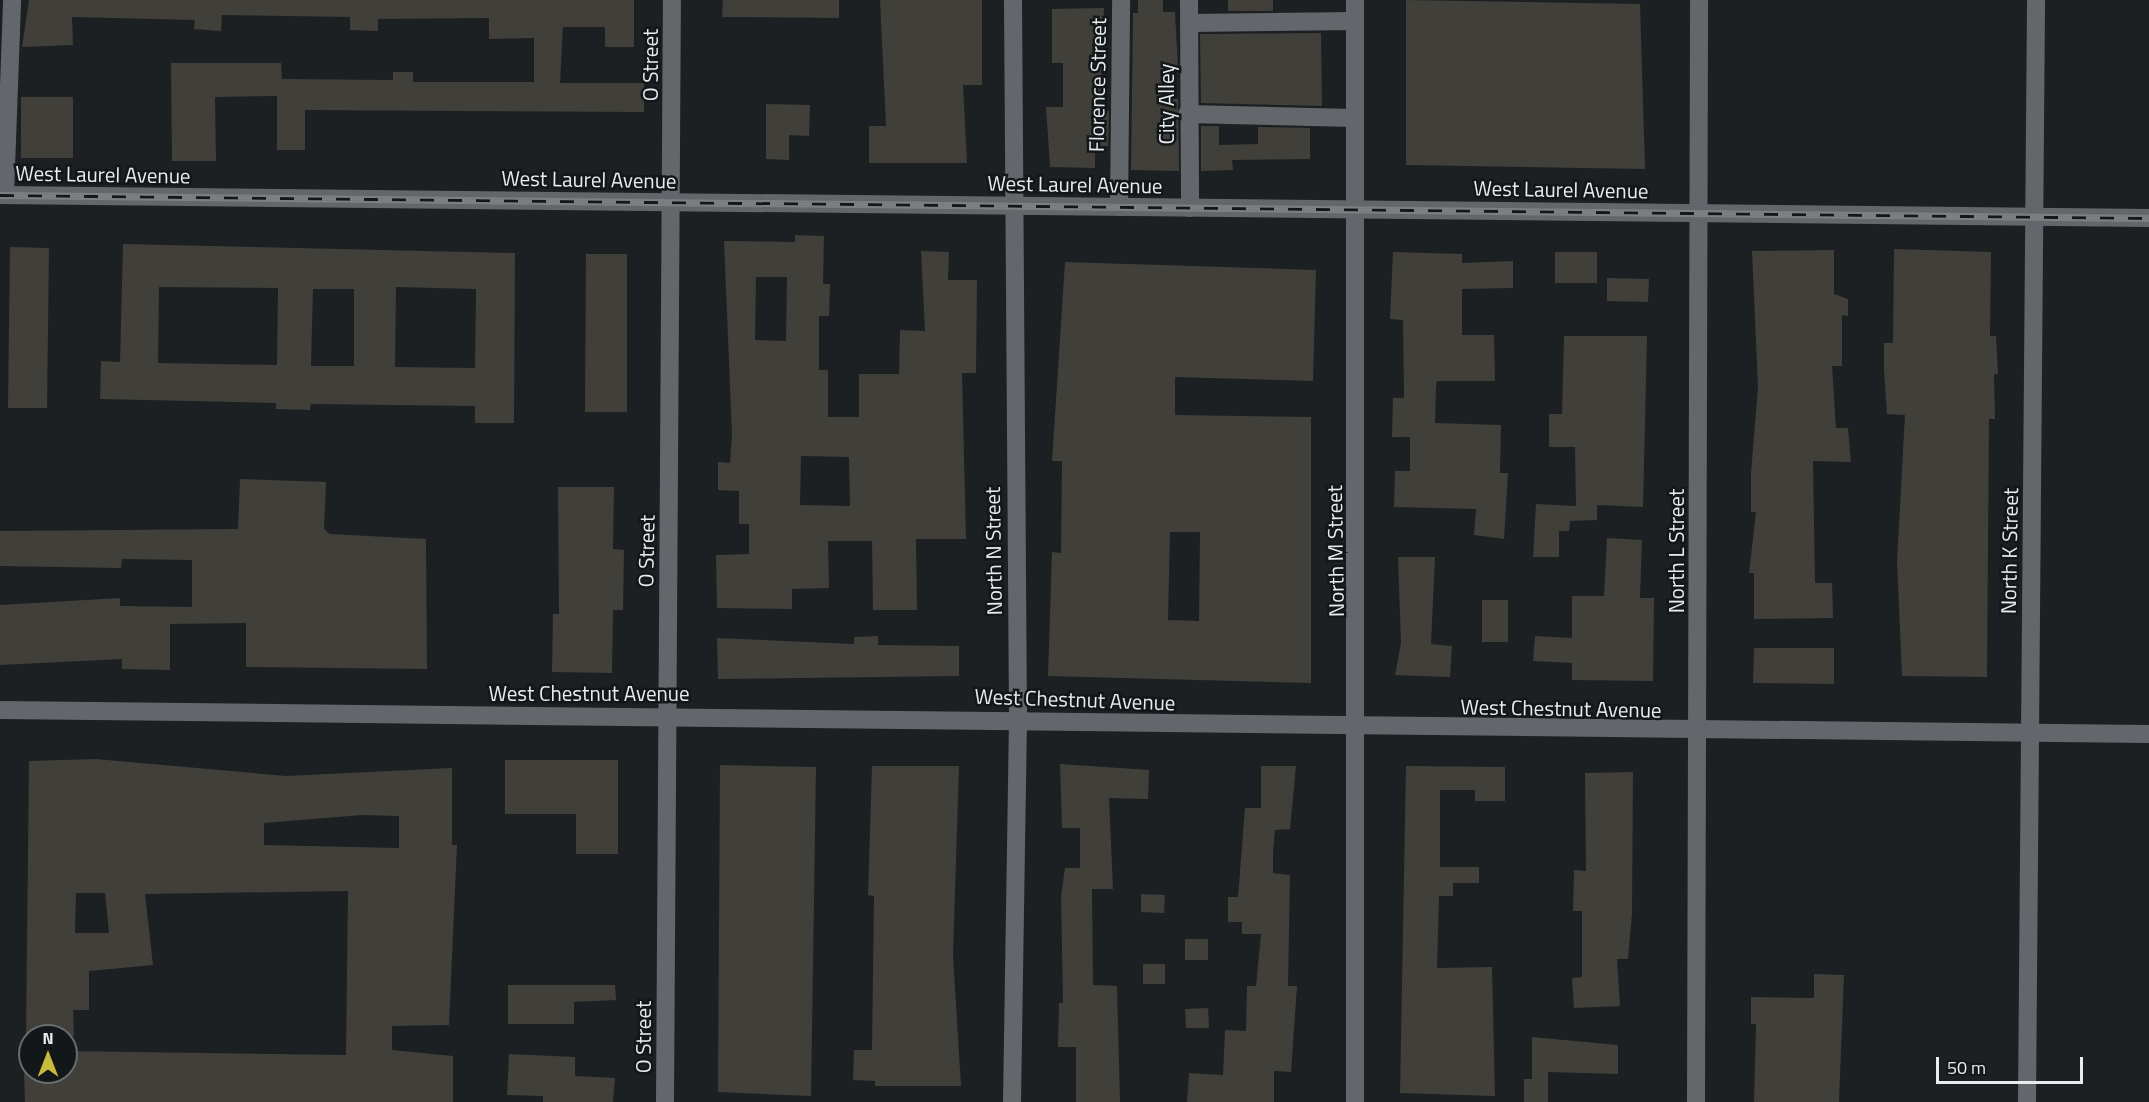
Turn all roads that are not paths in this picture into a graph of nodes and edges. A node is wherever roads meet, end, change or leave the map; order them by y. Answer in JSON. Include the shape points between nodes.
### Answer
{"nodes":[{"id":1,"x":12,"y":0,"type":"edge"},
{"id":2,"x":672,"y":0,"type":"edge"},
{"id":3,"x":1013,"y":0,"type":"edge"},
{"id":4,"x":1121,"y":0,"type":"edge"},
{"id":5,"x":1189,"y":0,"type":"edge"},
{"id":6,"x":1355,"y":0,"type":"edge"},
{"id":7,"x":1699,"y":0,"type":"edge"},
{"id":8,"x":2036,"y":0,"type":"edge"},
{"id":9,"x":1355,"y":21,"type":"junction"},
{"id":10,"x":1189,"y":23,"type":"junction"},
{"id":11,"x":1187,"y":114,"type":"junction"},
{"id":12,"x":1353,"y":118,"type":"junction"},
{"id":13,"x":3,"y":195,"type":"edge"},
{"id":14,"x":673,"y":202,"type":"junction"},
{"id":15,"x":1010,"y":206,"type":"junction"},
{"id":16,"x":1119,"y":207,"type":"junction"},
{"id":17,"x":1190,"y":208,"type":"junction"},
{"id":18,"x":1354,"y":208,"type":"junction"},
{"id":19,"x":1699,"y":213,"type":"junction"},
{"id":20,"x":2035,"y":217,"type":"junction"},
{"id":21,"x":2149,"y":218,"type":"edge"},
{"id":22,"x":0,"y":710,"type":"edge"},
{"id":23,"x":667,"y":716,"type":"junction"},
{"id":24,"x":1018,"y":718,"type":"junction"},
{"id":25,"x":1359,"y":728,"type":"junction"},
{"id":26,"x":2029,"y":732,"type":"junction"},
{"id":27,"x":1698,"y":733,"type":"junction"},
{"id":28,"x":2149,"y":734,"type":"edge"},
{"id":29,"x":665,"y":1102,"type":"edge"},
{"id":30,"x":1012,"y":1102,"type":"edge"},
{"id":31,"x":1355,"y":1102,"type":"edge"},
{"id":32,"x":1696,"y":1102,"type":"edge"},
{"id":33,"x":2027,"y":1102,"type":"edge"}],
"edges":[{"from":1,"to":13,"type":"street"},
{"from":2,"to":14,"type":"street","name":"O Street"},
{"from":3,"to":15,"type":"street","name":"North N Street"},
{"from":4,"to":16,"type":"street","name":"Florence Street"},
{"from":5,"to":10,"type":"street","name":"City Alley"},
{"from":6,"to":9,"type":"street","name":"North M Street"},
{"from":7,"to":19,"type":"street","name":"North L Street"},
{"from":8,"to":20,"type":"street","name":"North K Street"},
{"from":9,"to":10,"type":"street"},
{"from":9,"to":12,"type":"street","name":"North M Street"},
{"from":10,"to":11,"type":"street","name":"City Alley"},
{"from":11,"to":12,"type":"street"},
{"from":11,"to":17,"type":"street","name":"City Alley"},
{"from":12,"to":18,"type":"street","name":"North M Street"},
{"from":13,"to":14,"type":"street","name":"West Laurel Avenue"},
{"from":14,"to":15,"type":"street","name":"West Laurel Avenue"},
{"from":14,"to":23,"type":"street","name":"O Street"},
{"from":15,"to":16,"type":"street","name":"West Laurel Avenue"},
{"from":15,"to":24,"type":"street","name":"North N Street"},
{"from":16,"to":17,"type":"street","name":"West Laurel Avenue"},
{"from":17,"to":18,"type":"street","name":"West Laurel Avenue"},
{"from":18,"to":19,"type":"street","name":"West Laurel Avenue"},
{"from":18,"to":25,"type":"street","name":"North M Street"},
{"from":19,"to":20,"type":"street","name":"West Laurel Avenue"},
{"from":19,"to":27,"type":"street","name":"North L Street"},
{"from":20,"to":21,"type":"street","name":"West Laurel Avenue"},
{"from":20,"to":26,"type":"street","name":"North K Street"},
{"from":22,"to":23,"type":"street","name":"West Chestnut Avenue"},
{"from":23,"to":24,"type":"street","name":"West Chestnut Avenue"},
{"from":23,"to":29,"type":"street","name":"O Street"},
{"from":24,"to":25,"type":"street","name":"West Chestnut Avenue"},
{"from":24,"to":30,"type":"street","name":"North N Street"},
{"from":25,"to":27,"type":"street","name":"West Chestnut Avenue"},
{"from":25,"to":31,"type":"street","name":"North M Street"},
{"from":26,"to":27,"type":"street","name":"West Chestnut Avenue"},
{"from":26,"to":28,"type":"street","name":"West Chestnut Avenue"},
{"from":26,"to":33,"type":"street","name":"North K Street"},
{"from":27,"to":32,"type":"street","name":"North L Street"}]}
